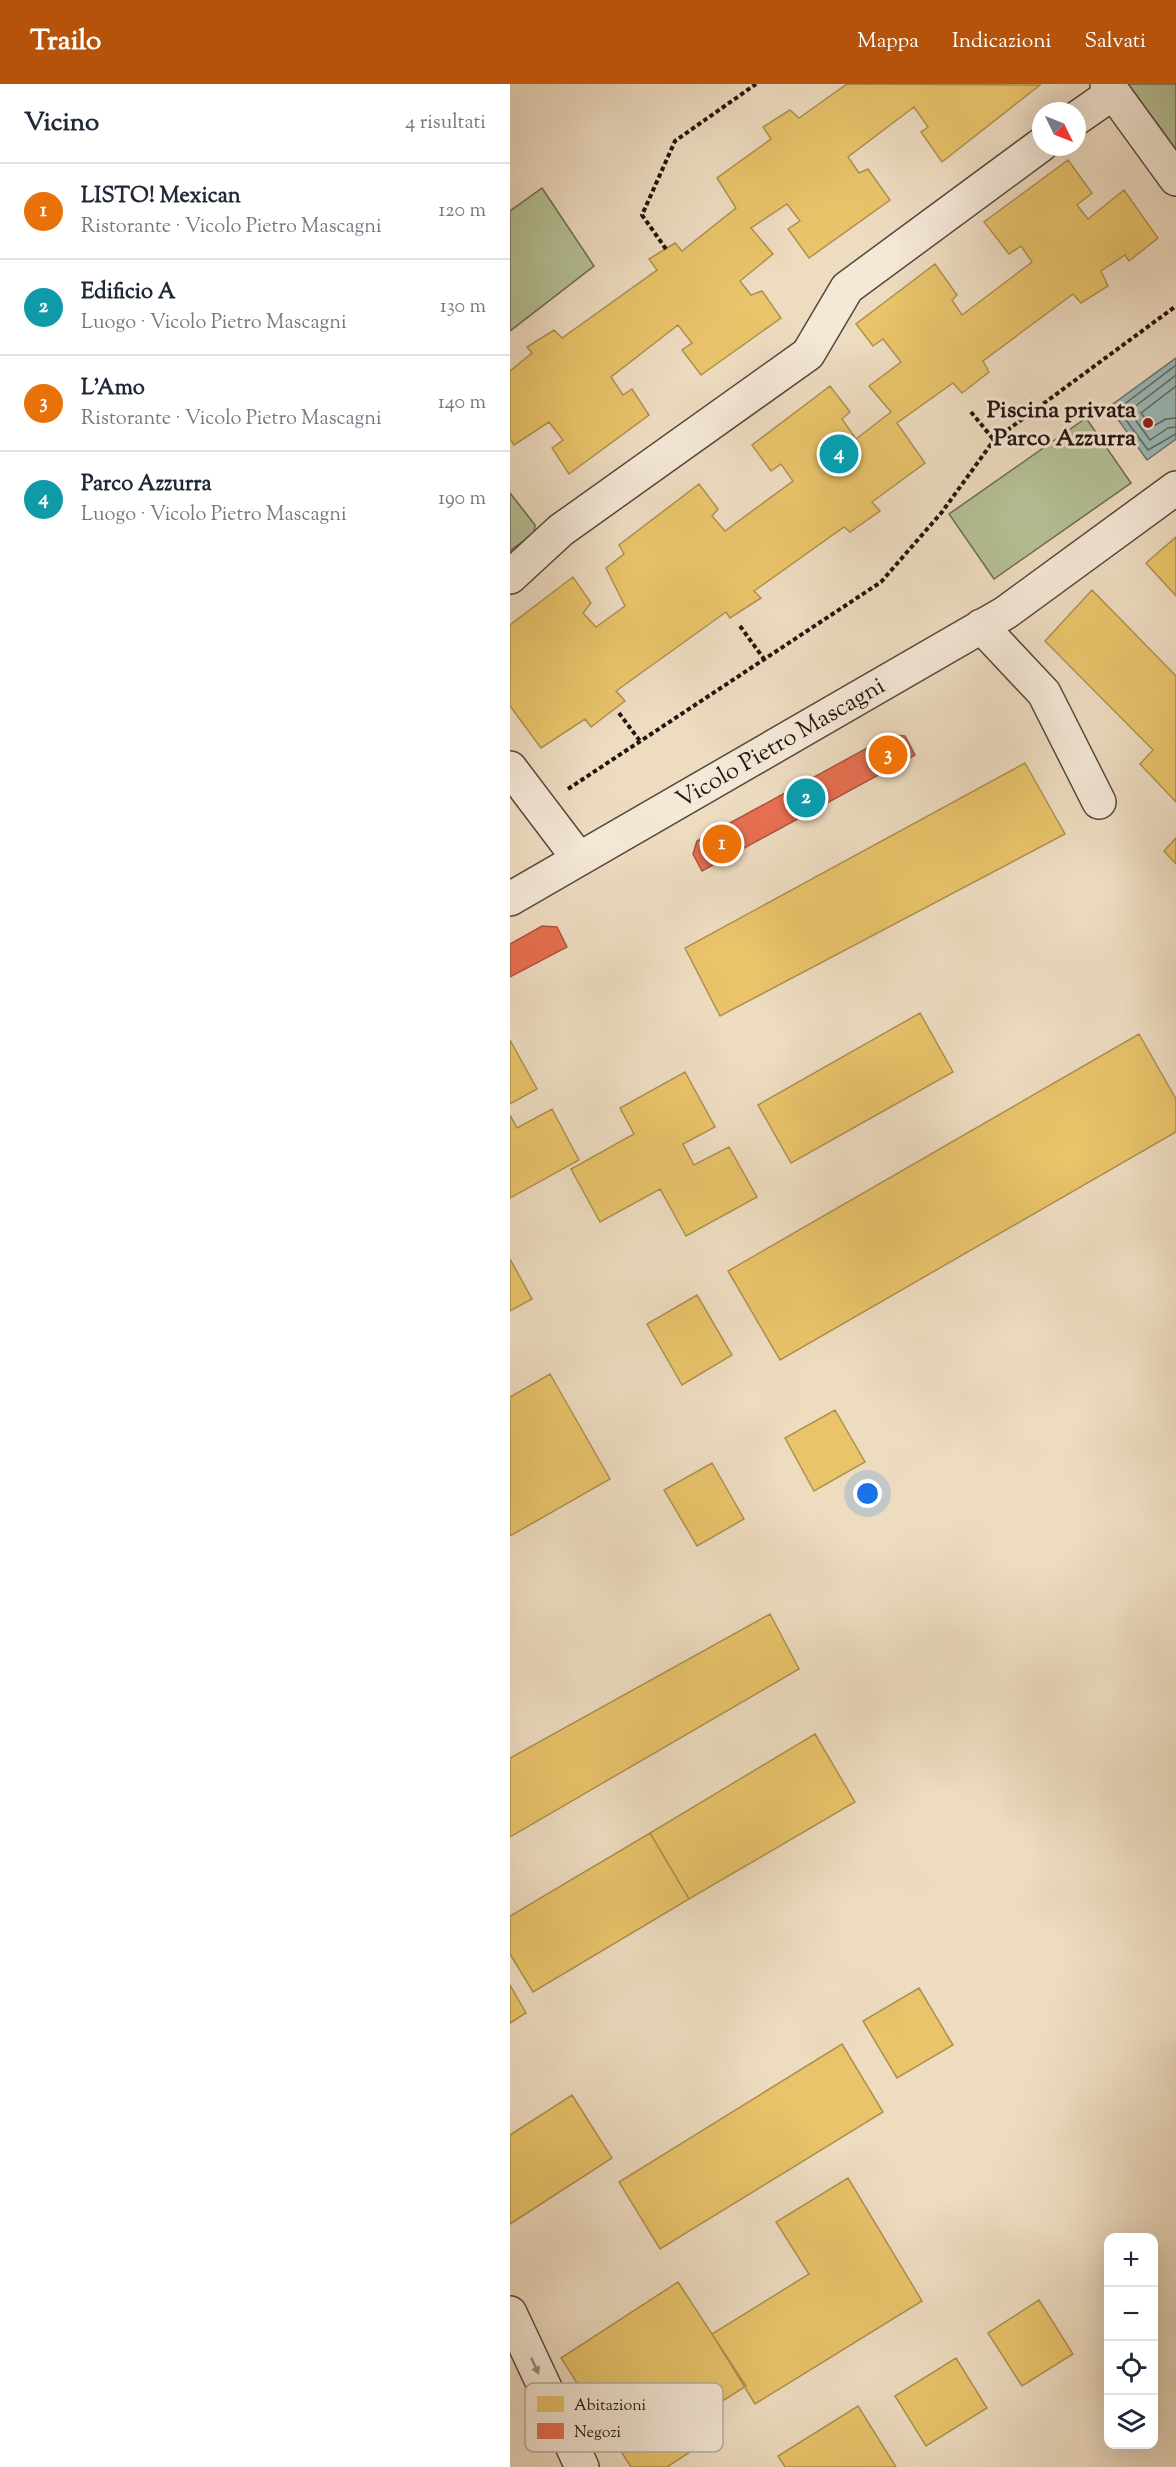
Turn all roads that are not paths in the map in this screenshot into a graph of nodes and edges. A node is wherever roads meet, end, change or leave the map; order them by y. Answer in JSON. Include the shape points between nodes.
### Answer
{"nodes":[{"id":1,"x":1110,"y":88,"type":"edge"},
{"id":2,"x":1086,"y":110,"type":"edge"},
{"id":3,"x":1032,"y":152,"type":"edge"},
{"id":4,"x":1176,"y":179,"type":"edge"},
{"id":5,"x":1176,"y":488,"type":"edge"},
{"id":6,"x":510,"y":577,"type":"edge"},
{"id":7,"x":981,"y":626,"type":"junction"},
{"id":8,"x":510,"y":768,"type":"edge"},
{"id":9,"x":1099,"y":802,"type":"dead end"},
{"id":10,"x":579,"y":859,"type":"junction"},
{"id":11,"x":510,"y":899,"type":"edge"},
{"id":12,"x":510,"y":2313,"type":"edge"},
{"id":13,"x":543,"y":2383,"type":"edge"},
{"id":14,"x":575,"y":2452,"type":"edge"},
{"id":15,"x":582,"y":2467,"type":"edge"}],
"edges":[{"from":1,"to":2,"type":"street"},
{"from":1,"to":4,"type":"street"},
{"from":3,"to":6,"type":"street","via":[[847,288],[808,354],[561,530]]},
{"from":5,"to":7,"type":"street","name":"Vicolo Pietro Mascagni","via":[[1005,613]]},
{"from":7,"to":9,"type":"street","via":[[1044,693]]},
{"from":7,"to":10,"type":"street","name":"Vicolo Pietro Mascagni"},
{"from":8,"to":10,"type":"street"},
{"from":10,"to":11,"type":"street","name":"Vicolo Pietro Mascagni"},
{"from":12,"to":13,"type":"street","one_way":true},
{"from":14,"to":15,"type":"street","one_way":true}]}
